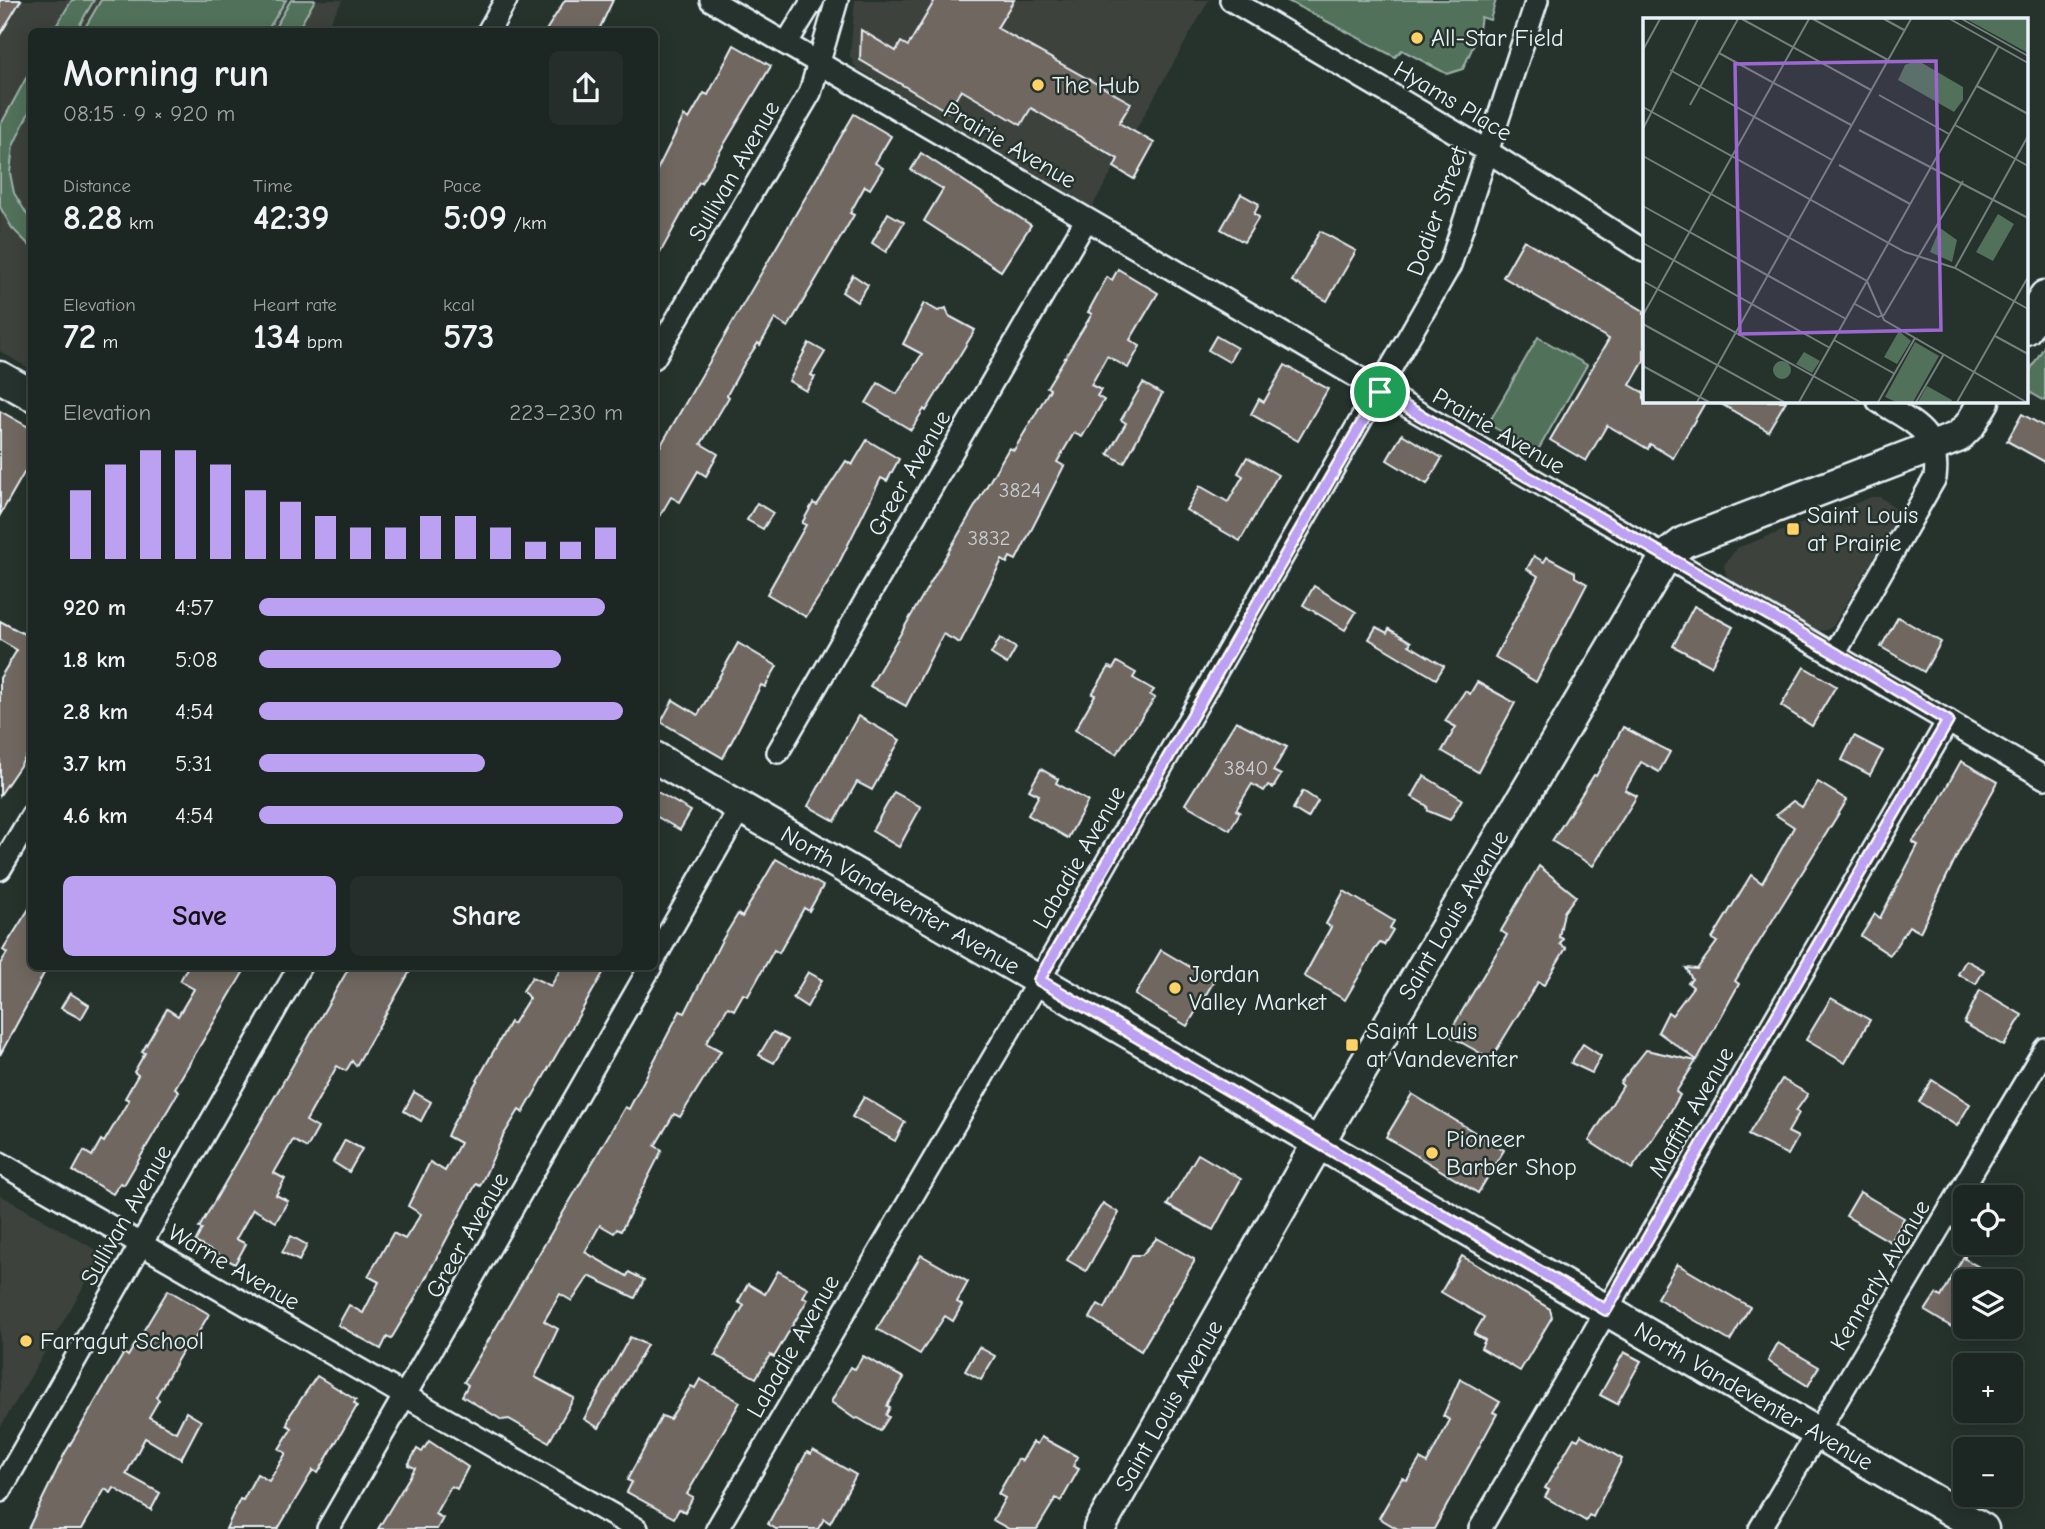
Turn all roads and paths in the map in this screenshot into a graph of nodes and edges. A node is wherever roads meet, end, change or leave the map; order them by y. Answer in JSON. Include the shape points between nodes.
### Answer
{"nodes":[{"id":1,"x":506,"y":0,"type":"edge"},
{"id":2,"x":711,"y":0,"type":"edge"},
{"id":3,"x":814,"y":0,"type":"edge"},
{"id":4,"x":837,"y":0,"type":"edge"},
{"id":5,"x":1231,"y":0,"type":"edge"},
{"id":6,"x":1537,"y":0,"type":"edge"},
{"id":7,"x":490,"y":28,"type":"edge"},
{"id":8,"x":786,"y":44,"type":"junction"},
{"id":9,"x":821,"y":65,"type":"junction"},
{"id":10,"x":1487,"y":151,"type":"junction"},
{"id":11,"x":1086,"y":220,"type":"junction"},
{"id":12,"x":1643,"y":250,"type":"edge"},
{"id":13,"x":2045,"y":296,"type":"edge"},
{"id":14,"x":2028,"y":326,"type":"edge"},
{"id":15,"x":658,"y":351,"type":"edge"},
{"id":16,"x":0,"y":377,"type":"edge"},
{"id":17,"x":1380,"y":392,"type":"junction"},
{"id":18,"x":28,"y":394,"type":"edge"},
{"id":19,"x":1880,"y":402,"type":"edge"},
{"id":20,"x":1983,"y":402,"type":"edge"},
{"id":21,"x":1935,"y":446,"type":"junction"},
{"id":22,"x":1666,"y":556,"type":"junction"},
{"id":23,"x":1835,"y":653,"type":"junction"},
{"id":24,"x":1948,"y":721,"type":"junction"},
{"id":25,"x":778,"y":752,"type":"dead end"},
{"id":26,"x":658,"y":759,"type":"edge"},
{"id":27,"x":2045,"y":778,"type":"edge"},
{"id":28,"x":741,"y":807,"type":"junction"},
{"id":29,"x":28,"y":822,"type":"edge"},
{"id":30,"x":0,"y":869,"type":"edge"},
{"id":31,"x":658,"y":952,"type":"edge"},
{"id":32,"x":298,"y":970,"type":"edge"},
{"id":33,"x":649,"y":970,"type":"edge"},
{"id":34,"x":1039,"y":980,"type":"junction"},
{"id":35,"x":2045,"y":1049,"type":"edge"},
{"id":36,"x":1318,"y":1143,"type":"junction"},
{"id":37,"x":0,"y":1163,"type":"edge"},
{"id":38,"x":140,"y":1243,"type":"junction"},
{"id":39,"x":1606,"y":1310,"type":"junction"},
{"id":40,"x":406,"y":1396,"type":"junction"},
{"id":41,"x":1816,"y":1432,"type":"junction"},
{"id":42,"x":0,"y":1491,"type":"edge"},
{"id":43,"x":328,"y":1529,"type":"edge"},
{"id":44,"x":637,"y":1529,"type":"edge"},
{"id":45,"x":717,"y":1529,"type":"edge"},
{"id":46,"x":1099,"y":1529,"type":"edge"},
{"id":47,"x":1480,"y":1529,"type":"edge"},
{"id":48,"x":1760,"y":1529,"type":"edge"},
{"id":49,"x":1983,"y":1529,"type":"edge"}],
"edges":[{"from":1,"to":7,"type":"street"},
{"from":2,"to":8,"type":"street","name":"Prairie Avenue"},
{"from":3,"to":8,"type":"street"},
{"from":4,"to":9,"type":"street","name":"Sullivan Avenue"},
{"from":5,"to":10,"type":"street","name":"Hyams Place"},
{"from":6,"to":10,"type":"street","name":"Dodier Street"},
{"from":8,"to":9,"type":"street","name":"Prairie Avenue"},
{"from":9,"to":11,"type":"street","name":"Prairie Avenue"},
{"from":9,"to":15,"type":"street","name":"Sullivan Avenue","via":[[810,93]]},
{"from":10,"to":12,"type":"street","name":"Hyams Place"},
{"from":10,"to":17,"type":"street","name":"Dodier Street","via":[[1450,265]]},
{"from":11,"to":17,"type":"street","name":"Prairie Avenue"},
{"from":11,"to":25,"type":"street","name":"Greer Avenue"},
{"from":13,"to":14,"type":"main road"},
{"from":16,"to":18,"type":"main road"},
{"from":17,"to":22,"type":"street","name":"Prairie Avenue"},
{"from":17,"to":34,"type":"street","name":"Labadie Avenue"},
{"from":19,"to":21,"type":"street","via":[[1921,429]]},
{"from":20,"to":21,"type":"main road","name":"Saint Louis Avenue","via":[[1964,432]]},
{"from":21,"to":22,"type":"main road","name":"Saint Louis Avenue","via":[[1684,542]]},
{"from":21,"to":23,"type":"street","via":[[1935,478],[1927,496]]},
{"from":22,"to":23,"type":"street","name":"Prairie Avenue"},
{"from":22,"to":36,"type":"main road","name":"Saint Louis Avenue"},
{"from":23,"to":24,"type":"street","name":"Prairie Avenue"},
{"from":24,"to":27,"type":"street","name":"Prairie Avenue"},
{"from":24,"to":39,"type":"street","name":"Maffitt Avenue"},
{"from":26,"to":28,"type":"main road","name":"North Vandeventer Avenue"},
{"from":28,"to":31,"type":"street"},
{"from":28,"to":34,"type":"main road","name":"North Vandeventer Avenue"},
{"from":29,"to":30,"type":"street"},
{"from":32,"to":38,"type":"street","name":"Sullivan Avenue"},
{"from":33,"to":40,"type":"street","name":"Greer Avenue"},
{"from":34,"to":36,"type":"main road","name":"North Vandeventer Avenue"},
{"from":34,"to":45,"type":"street","name":"Labadie Avenue"},
{"from":35,"to":41,"type":"street","name":"Kennerly Avenue"},
{"from":36,"to":39,"type":"main road","name":"North Vandeventer Avenue"},
{"from":36,"to":46,"type":"main road","name":"Saint Louis Avenue"},
{"from":37,"to":38,"type":"street","name":"Warne Avenue"},
{"from":38,"to":40,"type":"street","name":"Warne Avenue"},
{"from":38,"to":42,"type":"street","name":"Sullivan Avenue"},
{"from":39,"to":41,"type":"main road","name":"North Vandeventer Avenue"},
{"from":39,"to":47,"type":"street","name":"Maffitt Avenue"},
{"from":40,"to":43,"type":"street","name":"Greer Avenue"},
{"from":40,"to":44,"type":"street","name":"Warne Avenue"},
{"from":41,"to":48,"type":"street","name":"Kennerly Avenue"},
{"from":41,"to":49,"type":"main road","name":"North Vandeventer Avenue"}]}
